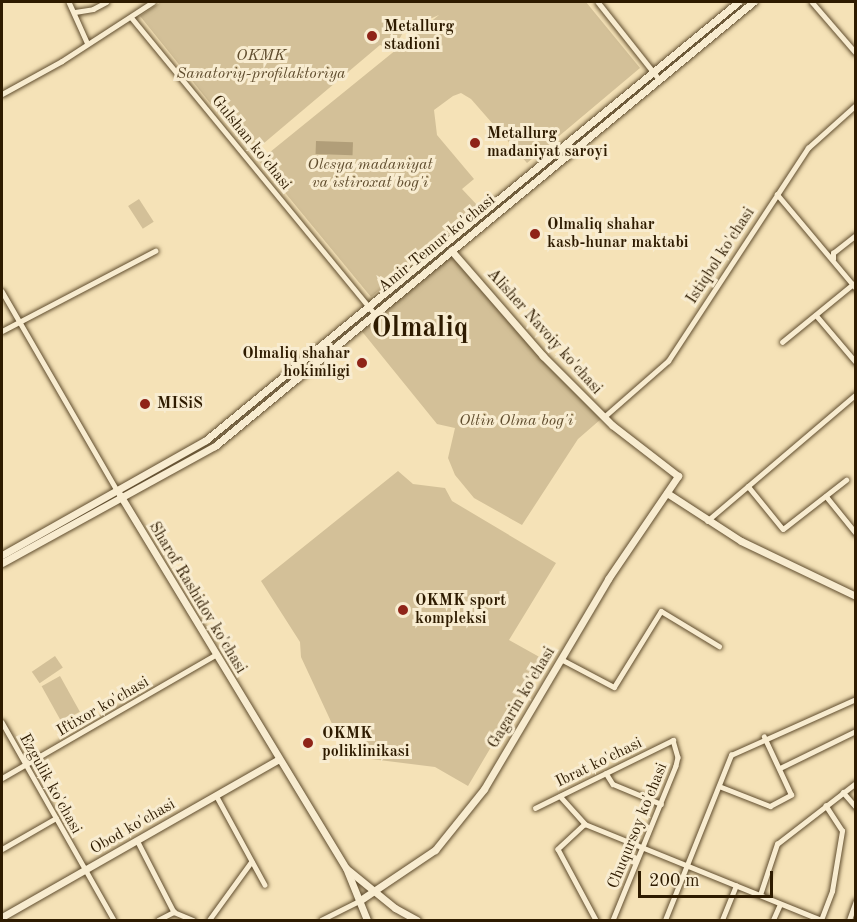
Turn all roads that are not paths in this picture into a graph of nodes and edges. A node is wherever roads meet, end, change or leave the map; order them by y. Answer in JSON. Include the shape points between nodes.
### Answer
{"nodes":[{"id":1,"x":69,"y":2,"type":"edge"},
{"id":2,"x":106,"y":2,"type":"edge"},
{"id":3,"x":153,"y":2,"type":"edge"},
{"id":4,"x":598,"y":2,"type":"edge"},
{"id":5,"x":738,"y":2,"type":"edge"},
{"id":6,"x":753,"y":2,"type":"edge"},
{"id":7,"x":812,"y":2,"type":"edge"},
{"id":8,"x":75,"y":12,"type":"junction"},
{"id":9,"x":131,"y":17,"type":"junction"},
{"id":10,"x":87,"y":42,"type":"junction"},
{"id":11,"x":855,"y":53,"type":"edge"},
{"id":12,"x":653,"y":70,"type":"junction"},
{"id":13,"x":659,"y":79,"type":"junction"},
{"id":14,"x":2,"y":94,"type":"edge"},
{"id":15,"x":855,"y":105,"type":"edge"},
{"id":16,"x":548,"y":158,"type":"junction"},
{"id":17,"x":555,"y":164,"type":"junction"},
{"id":18,"x":777,"y":194,"type":"junction"},
{"id":19,"x":482,"y":212,"type":"junction"},
{"id":20,"x":488,"y":220,"type":"junction"},
{"id":21,"x":855,"y":235,"type":"edge"},
{"id":22,"x":451,"y":250,"type":"junction"},
{"id":23,"x":155,"y":251,"type":"dead end"},
{"id":24,"x":833,"y":259,"type":"junction"},
{"id":25,"x":854,"y":286,"type":"edge"},
{"id":26,"x":2,"y":291,"type":"edge"},
{"id":27,"x":369,"y":306,"type":"junction"},
{"id":28,"x":374,"y":313,"type":"junction"},
{"id":29,"x":816,"y":315,"type":"junction"},
{"id":30,"x":18,"y":321,"type":"junction"},
{"id":31,"x":2,"y":331,"type":"edge"},
{"id":32,"x":782,"y":342,"type":"dead end"},
{"id":33,"x":855,"y":362,"type":"edge"},
{"id":34,"x":853,"y":396,"type":"edge"},
{"id":35,"x":855,"y":403,"type":"edge"},
{"id":36,"x":604,"y":417,"type":"junction"},
{"id":37,"x":677,"y":473,"type":"joint"},
{"id":38,"x":846,"y":480,"type":"dead end"},
{"id":39,"x":748,"y":486,"type":"junction"},
{"id":40,"x":667,"y":493,"type":"junction"},
{"id":41,"x":119,"y":494,"type":"junction"},
{"id":42,"x":826,"y":496,"type":"junction"},
{"id":43,"x":707,"y":521,"type":"junction"},
{"id":44,"x":855,"y":533,"type":"edge"},
{"id":45,"x":2,"y":555,"type":"edge"},
{"id":46,"x":2,"y":563,"type":"edge"},
{"id":47,"x":855,"y":596,"type":"edge"},
{"id":48,"x":719,"y":646,"type":"dead end"},
{"id":49,"x":215,"y":655,"type":"junction"},
{"id":50,"x":561,"y":659,"type":"junction"},
{"id":51,"x":855,"y":699,"type":"edge"},
{"id":52,"x":2,"y":722,"type":"edge"},
{"id":53,"x":855,"y":731,"type":"edge"},
{"id":54,"x":764,"y":737,"type":"junction"},
{"id":55,"x":673,"y":740,"type":"joint"},
{"id":56,"x":278,"y":760,"type":"junction"},
{"id":57,"x":26,"y":765,"type":"junction"},
{"id":58,"x":780,"y":768,"type":"junction"},
{"id":59,"x":606,"y":773,"type":"junction"},
{"id":60,"x":2,"y":778,"type":"edge"},
{"id":61,"x":855,"y":783,"type":"edge"},
{"id":62,"x":719,"y":786,"type":"junction"},
{"id":63,"x":843,"y":792,"type":"junction"},
{"id":64,"x":216,"y":795,"type":"junction"},
{"id":65,"x":560,"y":796,"type":"junction"},
{"id":66,"x":661,"y":804,"type":"junction"},
{"id":67,"x":826,"y":806,"type":"junction"},
{"id":68,"x":855,"y":807,"type":"edge"},
{"id":69,"x":535,"y":808,"type":"dead end"},
{"id":70,"x":56,"y":818,"type":"junction"},
{"id":71,"x":585,"y":824,"type":"junction"},
{"id":72,"x":137,"y":840,"type":"junction"},
{"id":73,"x":643,"y":848,"type":"junction"},
{"id":74,"x":2,"y":849,"type":"edge"},
{"id":75,"x":251,"y":862,"type":"junction"},
{"id":76,"x":687,"y":866,"type":"junction"},
{"id":77,"x":346,"y":868,"type":"junction"},
{"id":78,"x":85,"y":870,"type":"junction"},
{"id":79,"x":265,"y":885,"type":"dead end"},
{"id":80,"x":736,"y":886,"type":"junction"},
{"id":81,"x":373,"y":892,"type":"junction"},
{"id":82,"x":760,"y":896,"type":"junction"},
{"id":83,"x":358,"y":901,"type":"junction"},
{"id":84,"x":855,"y":901,"type":"edge"},
{"id":85,"x":780,"y":904,"type":"junction"},
{"id":86,"x":174,"y":912,"type":"junction"},
{"id":87,"x":2,"y":917,"type":"edge"},
{"id":88,"x":821,"y":920,"type":"edge"},
{"id":89,"x":114,"y":921,"type":"edge"},
{"id":90,"x":158,"y":921,"type":"edge"},
{"id":91,"x":193,"y":921,"type":"edge"},
{"id":92,"x":209,"y":921,"type":"edge"},
{"id":93,"x":321,"y":921,"type":"edge"},
{"id":94,"x":367,"y":921,"type":"edge"},
{"id":95,"x":417,"y":921,"type":"edge"},
{"id":96,"x":596,"y":921,"type":"edge"},
{"id":97,"x":613,"y":921,"type":"edge"},
{"id":98,"x":665,"y":921,"type":"edge"},
{"id":99,"x":722,"y":921,"type":"edge"},
{"id":100,"x":773,"y":921,"type":"edge"},
{"id":101,"x":849,"y":921,"type":"edge"}],
"edges":[{"from":1,"to":8,"type":"street"},
{"from":2,"to":8,"type":"street"},
{"from":3,"to":9,"type":"street"},
{"from":4,"to":12,"type":"street"},
{"from":5,"to":12,"type":"main road","name":"Amir Temur ko'chasi"},
{"from":6,"to":13,"type":"main road","name":"Amir Temur ko'chasi"},
{"from":7,"to":11,"type":"street"},
{"from":8,"to":10,"type":"street"},
{"from":9,"to":10,"type":"street"},
{"from":9,"to":27,"type":"street","name":"Gulshan ko'chasi"},
{"from":10,"to":14,"type":"street"},
{"from":12,"to":13,"type":"street"},
{"from":12,"to":16,"type":"main road","name":"Amir Temur ko'chasi"},
{"from":13,"to":17,"type":"main road","name":"Amir Temur ko'chasi"},
{"from":15,"to":18,"type":"street","name":"Istiqbol ko'chasi","via":[[808,148]]},
{"from":16,"to":17,"type":"main road"},
{"from":16,"to":19,"type":"main road","name":"Amir Temur ko'chasi"},
{"from":17,"to":20,"type":"main road","name":"Amir Temur ko'chasi"},
{"from":18,"to":24,"type":"street"},
{"from":18,"to":36,"type":"street","name":"Istiqbol ko'chasi","via":[[668,361]]},
{"from":19,"to":20,"type":"main road"},
{"from":19,"to":27,"type":"main road","name":"Amir Temur ko'chasi"},
{"from":20,"to":22,"type":"main road","name":"Amir Temur ko'chasi"},
{"from":21,"to":24,"type":"street","via":[[833,253]]},
{"from":22,"to":28,"type":"main road","name":"Amir Temur ko'chasi"},
{"from":22,"to":36,"type":"main road","name":"Alisher Navoiy ko'chasi","via":[[543,356]]},
{"from":23,"to":30,"type":"street"},
{"from":24,"to":25,"type":"street"},
{"from":25,"to":29,"type":"street"},
{"from":26,"to":30,"type":"street","name":"Sharof Rashidov ko'chasi"},
{"from":27,"to":28,"type":"street","name":"Gulshan ko'chasi"},
{"from":27,"to":41,"type":"main road","name":"Amir Temur ko'chasi","via":[[206,440]]},
{"from":28,"to":41,"type":"main road","name":"Amir Temur ko'chasi","via":[[215,446]]},
{"from":29,"to":32,"type":"street"},
{"from":29,"to":33,"type":"street"},
{"from":30,"to":31,"type":"street"},
{"from":30,"to":41,"type":"street","name":"Sharof Rashidov ko'chasi"},
{"from":34,"to":35,"type":"street"},
{"from":34,"to":39,"type":"street"},
{"from":36,"to":37,"type":"main road","name":"Alisher Navoiy ko'chasi"},
{"from":37,"to":40,"type":"main road","name":"Gagarin ko'chasi","via":[[678,480]]},
{"from":38,"to":42,"type":"street"},
{"from":39,"to":42,"type":"street","via":[[783,529]]},
{"from":39,"to":43,"type":"street"},
{"from":40,"to":43,"type":"main road"},
{"from":40,"to":50,"type":"main road","name":"Gagarin ko'chasi","via":[[608,579]]},
{"from":41,"to":45,"type":"main road","name":"Amir Temur ko'chasi"},
{"from":41,"to":46,"type":"main road","name":"Amir Temur ko'chasi"},
{"from":41,"to":49,"type":"main road","name":"Sharof Rashidov ko'chasi"},
{"from":42,"to":44,"type":"street"},
{"from":43,"to":47,"type":"main road","via":[[830,587]]},
{"from":48,"to":50,"type":"street","via":[[662,611],[614,687]]},
{"from":49,"to":56,"type":"main road","name":"Sharof Rashidov ko'chasi"},
{"from":49,"to":57,"type":"street","name":"Iftixor ko'chasi"},
{"from":50,"to":81,"type":"main road","name":"Gagarin ko'chasi","via":[[484,789],[459,821],[429,855]]},
{"from":51,"to":54,"type":"street"},
{"from":52,"to":57,"type":"street","name":"Ezgulik ko'chasi"},
{"from":53,"to":58,"type":"street"},
{"from":54,"to":58,"type":"street"},
{"from":54,"to":62,"type":"street","via":[[731,755]]},
{"from":55,"to":59,"type":"street","name":"Ibrat ko'chasi"},
{"from":55,"to":66,"type":"street","name":"Chuqursoy ko'chasi","via":[[678,762]]},
{"from":56,"to":64,"type":"main road","name":"Obod ko'chasi"},
{"from":56,"to":77,"type":"main road","name":"Sharof Rashidov ko'chasi"},
{"from":57,"to":60,"type":"street","name":"Iftixor ko'chasi"},
{"from":57,"to":70,"type":"street","name":"Ezgulik ko'chasi"},
{"from":58,"to":62,"type":"street","via":[[792,793],[774,806]]},
{"from":59,"to":65,"type":"street","name":"Ibrat ko'chasi"},
{"from":59,"to":66,"type":"street","via":[[613,784]]},
{"from":61,"to":63,"type":"street"},
{"from":62,"to":76,"type":"street"},
{"from":63,"to":67,"type":"street"},
{"from":63,"to":68,"type":"street"},
{"from":64,"to":72,"type":"main road","name":"Obod ko'chasi"},
{"from":64,"to":75,"type":"street"},
{"from":65,"to":69,"type":"street","name":"Ibrat ko'chasi"},
{"from":65,"to":71,"type":"street"},
{"from":66,"to":73,"type":"street","name":"Chuqursoy ko'chasi"},
{"from":67,"to":82,"type":"street","via":[[777,844]]},
{"from":67,"to":88,"type":"street","via":[[842,831],[832,891]]},
{"from":70,"to":74,"type":"street"},
{"from":70,"to":78,"type":"street","name":"Ezgulik ko'chasi"},
{"from":71,"to":73,"type":"street"},
{"from":71,"to":96,"type":"street","via":[[558,849]]},
{"from":72,"to":78,"type":"main road","name":"Obod ko'chasi"},
{"from":72,"to":86,"type":"street"},
{"from":73,"to":76,"type":"street"},
{"from":73,"to":97,"type":"street","name":"Chuqursoy ko'chasi"},
{"from":75,"to":79,"type":"street"},
{"from":75,"to":92,"type":"street"},
{"from":76,"to":80,"type":"street"},
{"from":76,"to":98,"type":"street"},
{"from":77,"to":81,"type":"main road"},
{"from":77,"to":83,"type":"main road","name":"Sharof Rashidov ko'chasi"},
{"from":78,"to":87,"type":"main road","name":"Obod ko'chasi"},
{"from":78,"to":89,"type":"street","name":"Ezgulik ko'chasi"},
{"from":80,"to":82,"type":"street"},
{"from":80,"to":99,"type":"street"},
{"from":81,"to":83,"type":"main road","name":"Gagarin ko'chasi"},
{"from":81,"to":95,"type":"main road"},
{"from":82,"to":85,"type":"street"},
{"from":83,"to":93,"type":"street"},
{"from":83,"to":94,"type":"main road","name":"Sharof Rashidov ko'chasi"},
{"from":84,"to":101,"type":"street"},
{"from":85,"to":88,"type":"street"},
{"from":85,"to":100,"type":"street"},
{"from":86,"to":90,"type":"street"},
{"from":86,"to":91,"type":"street"}]}
